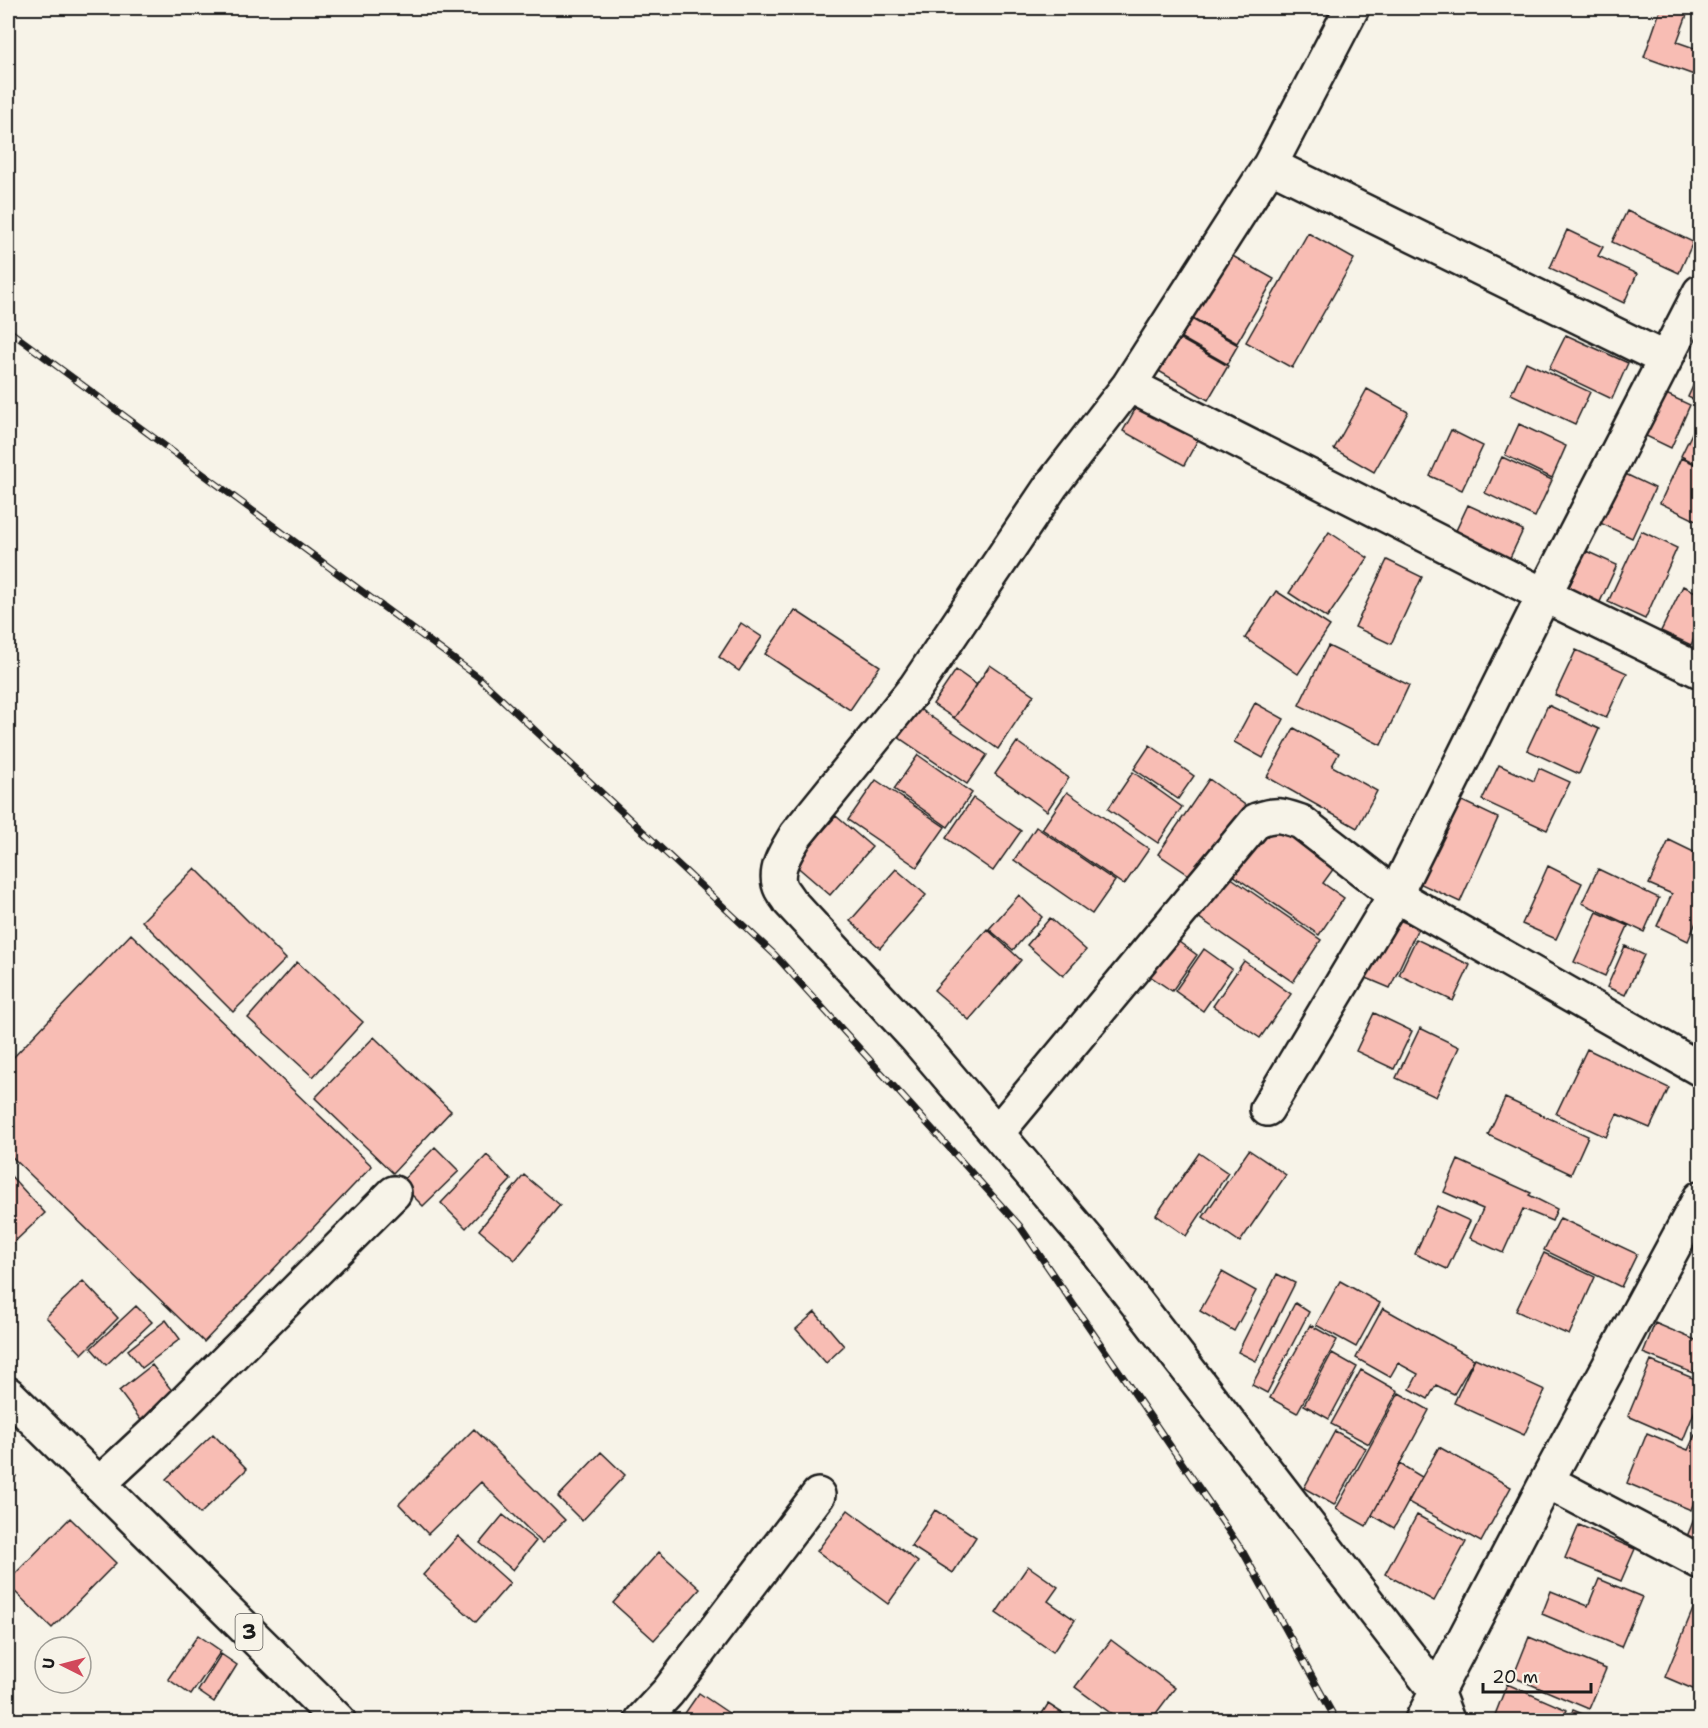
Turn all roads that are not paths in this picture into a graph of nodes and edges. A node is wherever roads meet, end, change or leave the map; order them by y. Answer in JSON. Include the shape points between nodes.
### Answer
{"nodes":[{"id":1,"x":1352,"y":8,"type":"edge"},
{"id":2,"x":1270,"y":165,"type":"junction"},
{"id":3,"x":1701,"y":292,"type":"edge"},
{"id":4,"x":1665,"y":359,"type":"junction"},
{"id":5,"x":1129,"y":385,"type":"junction"},
{"id":6,"x":1544,"y":595,"type":"junction"},
{"id":7,"x":1701,"y":671,"type":"edge"},
{"id":8,"x":1395,"y":895,"type":"junction"},
{"id":9,"x":1701,"y":1069,"type":"edge"},
{"id":10,"x":1267,"y":1108,"type":"dead end"},
{"id":11,"x":997,"y":1134,"type":"junction"},
{"id":12,"x":394,"y":1192,"type":"dead end"},
{"id":13,"x":1701,"y":1198,"type":"edge"},
{"id":14,"x":8,"y":1394,"type":"edge"},
{"id":15,"x":1547,"y":1481,"type":"junction"},
{"id":16,"x":99,"y":1484,"type":"junction"},
{"id":17,"x":818,"y":1495,"type":"dead end"},
{"id":18,"x":1701,"y":1562,"type":"edge"},
{"id":19,"x":1442,"y":1706,"type":"edge"},
{"id":20,"x":339,"y":1720,"type":"edge"},
{"id":21,"x":642,"y":1720,"type":"edge"},
{"id":22,"x":1422,"y":1720,"type":"edge"}],
"edges":[{"from":1,"to":2,"type":"main road"},
{"from":2,"to":4,"type":"main road"},
{"from":2,"to":5,"type":"main road"},
{"from":3,"to":4,"type":"main road"},
{"from":4,"to":6,"type":"main road"},
{"from":5,"to":6,"type":"main road"},
{"from":5,"to":11,"type":"main road","via":[[1051,486],[915,688],[796,835],[778,874],[780,888],[789,901],[915,1037]]},
{"from":6,"to":7,"type":"main road"},
{"from":6,"to":8,"type":"main road"},
{"from":8,"to":9,"type":"main road"},
{"from":8,"to":10,"type":"main road"},
{"from":8,"to":11,"type":"main road","via":[[1301,822],[1271,814],[1257,820]]},
{"from":11,"to":19,"type":"main road","via":[[1092,1245]]},
{"from":12,"to":16,"type":"main road"},
{"from":13,"to":15,"type":"main road"},
{"from":14,"to":16,"type":"main road","number":"3"},
{"from":15,"to":18,"type":"main road"},
{"from":15,"to":19,"type":"main road"},
{"from":16,"to":20,"type":"main road","number":"3"},
{"from":17,"to":21,"type":"main road","via":[[668,1692]]},
{"from":19,"to":22,"type":"main road"}]}
